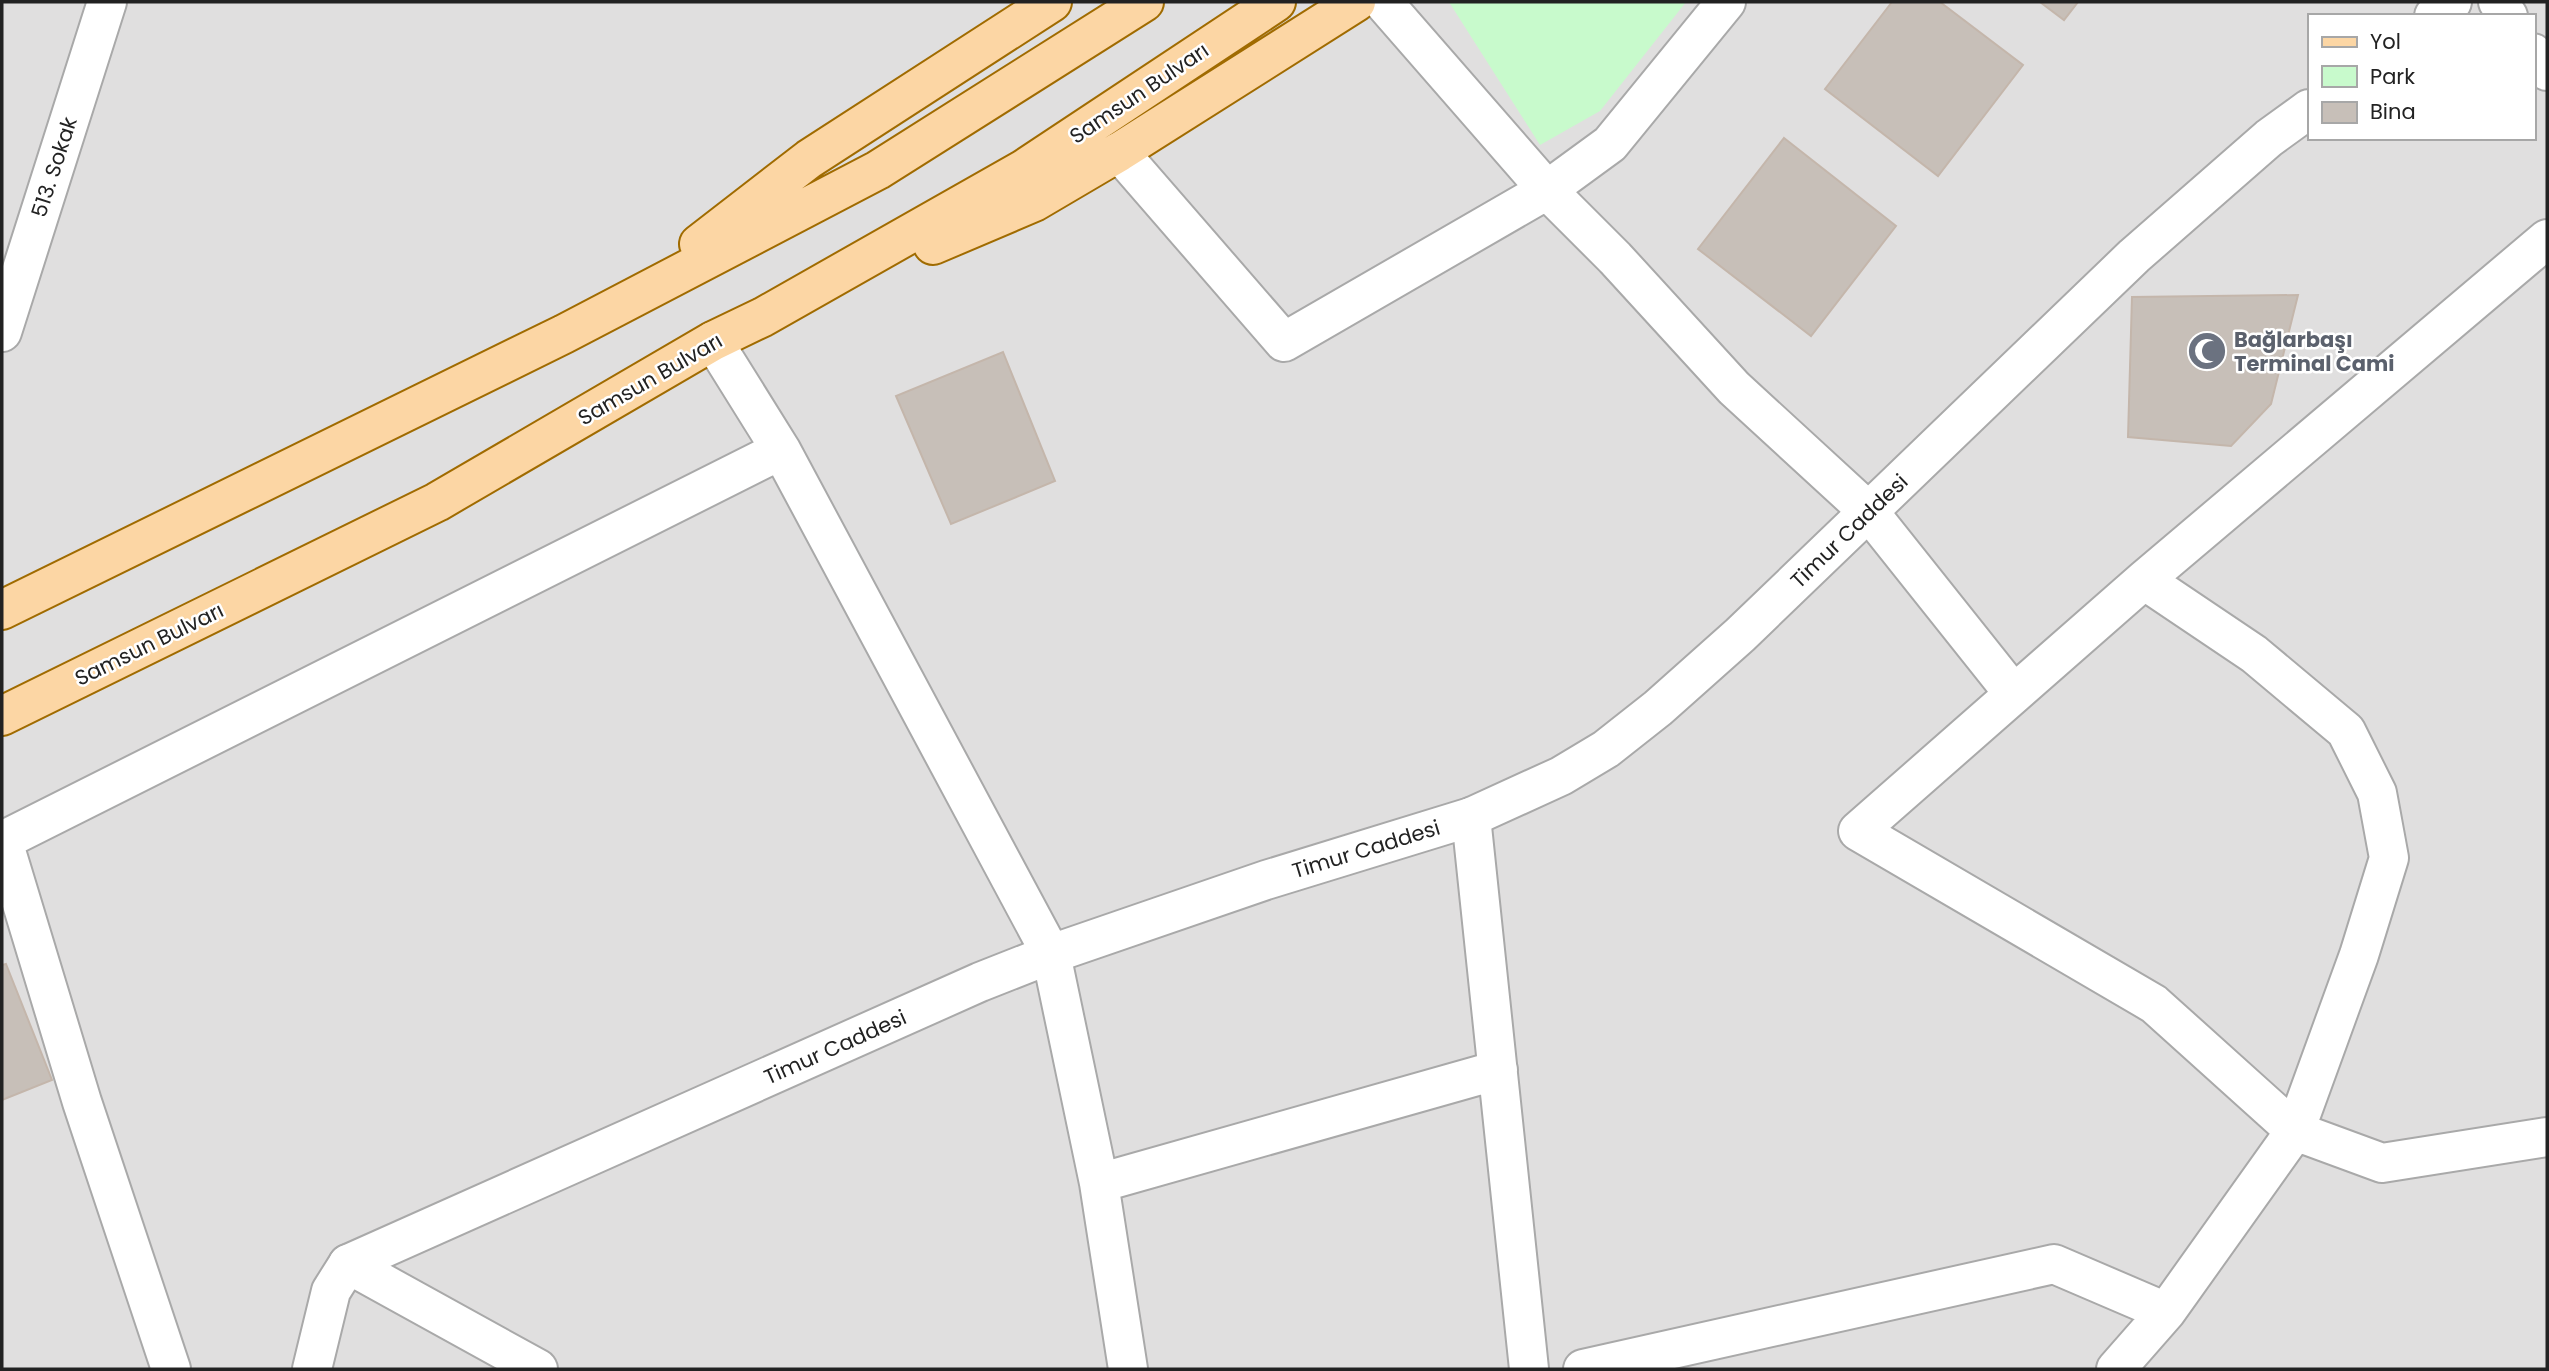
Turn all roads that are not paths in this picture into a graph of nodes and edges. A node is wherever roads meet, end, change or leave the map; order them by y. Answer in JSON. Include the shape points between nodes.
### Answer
{"nodes":[{"id":1,"x":107,"y":2,"type":"edge"},
{"id":2,"x":1052,"y":2,"type":"edge"},
{"id":3,"x":1144,"y":2,"type":"edge"},
{"id":4,"x":1276,"y":2,"type":"edge"},
{"id":5,"x":1356,"y":2,"type":"edge"},
{"id":6,"x":1383,"y":2,"type":"edge"},
{"id":7,"x":1726,"y":2,"type":"edge"},
{"id":8,"x":2452,"y":2,"type":"edge"},
{"id":9,"x":2437,"y":14,"type":"edge"},
{"id":10,"x":2535,"y":56,"type":"edge"},
{"id":11,"x":2547,"y":71,"type":"edge"},
{"id":12,"x":2308,"y":110,"type":"edge"},
{"id":13,"x":1119,"y":152,"type":"junction"},
{"id":14,"x":1547,"y":190,"type":"junction"},
{"id":15,"x":2547,"y":239,"type":"edge"},
{"id":16,"x":617,"y":307,"type":"junction"},
{"id":17,"x":763,"y":317,"type":"junction"},
{"id":18,"x":2,"y":332,"type":"edge"},
{"id":19,"x":713,"y":341,"type":"junction"},
{"id":20,"x":781,"y":450,"type":"junction"},
{"id":21,"x":1869,"y":512,"type":"junction"},
{"id":22,"x":2144,"y":580,"type":"junction"},
{"id":23,"x":2,"y":610,"type":"edge"},
{"id":24,"x":2014,"y":694,"type":"junction"},
{"id":25,"x":2,"y":716,"type":"edge"},
{"id":26,"x":1471,"y":817,"type":"junction"},
{"id":27,"x":2,"y":841,"type":"edge"},
{"id":28,"x":1051,"y":954,"type":"junction"},
{"id":29,"x":1498,"y":1070,"type":"junction"},
{"id":30,"x":2295,"y":1131,"type":"junction"},
{"id":31,"x":2547,"y":1137,"type":"edge"},
{"id":32,"x":1099,"y":1183,"type":"junction"},
{"id":33,"x":348,"y":1264,"type":"junction"},
{"id":34,"x":2166,"y":1312,"type":"junction"},
{"id":35,"x":171,"y":1369,"type":"edge"},
{"id":36,"x":312,"y":1369,"type":"edge"},
{"id":37,"x":538,"y":1369,"type":"edge"},
{"id":38,"x":1128,"y":1369,"type":"edge"},
{"id":39,"x":1529,"y":1369,"type":"edge"},
{"id":40,"x":1583,"y":1369,"type":"edge"},
{"id":41,"x":2116,"y":1369,"type":"edge"}],
"edges":[{"from":1,"to":18,"type":"street","name":"513. Sokak"},
{"from":2,"to":16,"type":"main road","via":[[809,159]]},
{"from":3,"to":16,"type":"main road","via":[[878,170]]},
{"from":4,"to":17,"type":"main road","name":"Samsun Bulvarı","via":[[1024,169]]},
{"from":5,"to":13,"type":"main road"},
{"from":6,"to":14,"type":"street"},
{"from":7,"to":14,"type":"street","via":[[1610,144]]},
{"from":8,"to":9,"type":"street"},
{"from":10,"to":11,"type":"street"},
{"from":12,"to":21,"type":"street","name":"Timur Caddesi","via":[[2134,256]]},
{"from":13,"to":14,"type":"street","via":[[1284,342]]},
{"from":13,"to":17,"type":"main road","via":[[1034,202]]},
{"from":14,"to":21,"type":"street","via":[[1734,388]]},
{"from":15,"to":22,"type":"street"},
{"from":16,"to":23,"type":"main road"},
{"from":17,"to":19,"type":"main road","name":"Samsun Bulvarı"},
{"from":19,"to":20,"type":"street"},
{"from":19,"to":25,"type":"main road","name":"Samsun Bulvarı","via":[[437,502]]},
{"from":20,"to":27,"type":"street"},
{"from":20,"to":28,"type":"street"},
{"from":21,"to":24,"type":"street"},
{"from":21,"to":26,"type":"street","name":"Timur Caddesi","via":[[1702,669],[1606,749],[1561,776]]},
{"from":22,"to":24,"type":"street"},
{"from":22,"to":30,"type":"street","via":[[2254,654],[2346,730],[2377,793],[2389,858]]},
{"from":24,"to":30,"type":"street","via":[[1858,831],[2154,1004]]},
{"from":26,"to":28,"type":"street","name":"Timur Caddesi","via":[[1266,880]]},
{"from":26,"to":29,"type":"street"},
{"from":27,"to":35,"type":"street"},
{"from":28,"to":32,"type":"street"},
{"from":28,"to":33,"type":"street","name":"Timur Caddesi"},
{"from":29,"to":32,"type":"street"},
{"from":29,"to":39,"type":"street"},
{"from":30,"to":31,"type":"street","via":[[2382,1163]]},
{"from":30,"to":34,"type":"street"},
{"from":32,"to":38,"type":"street"},
{"from":33,"to":36,"type":"street","via":[[331,1291]]},
{"from":33,"to":37,"type":"street"},
{"from":34,"to":40,"type":"street","via":[[2053,1264]]},
{"from":34,"to":41,"type":"street"}]}
